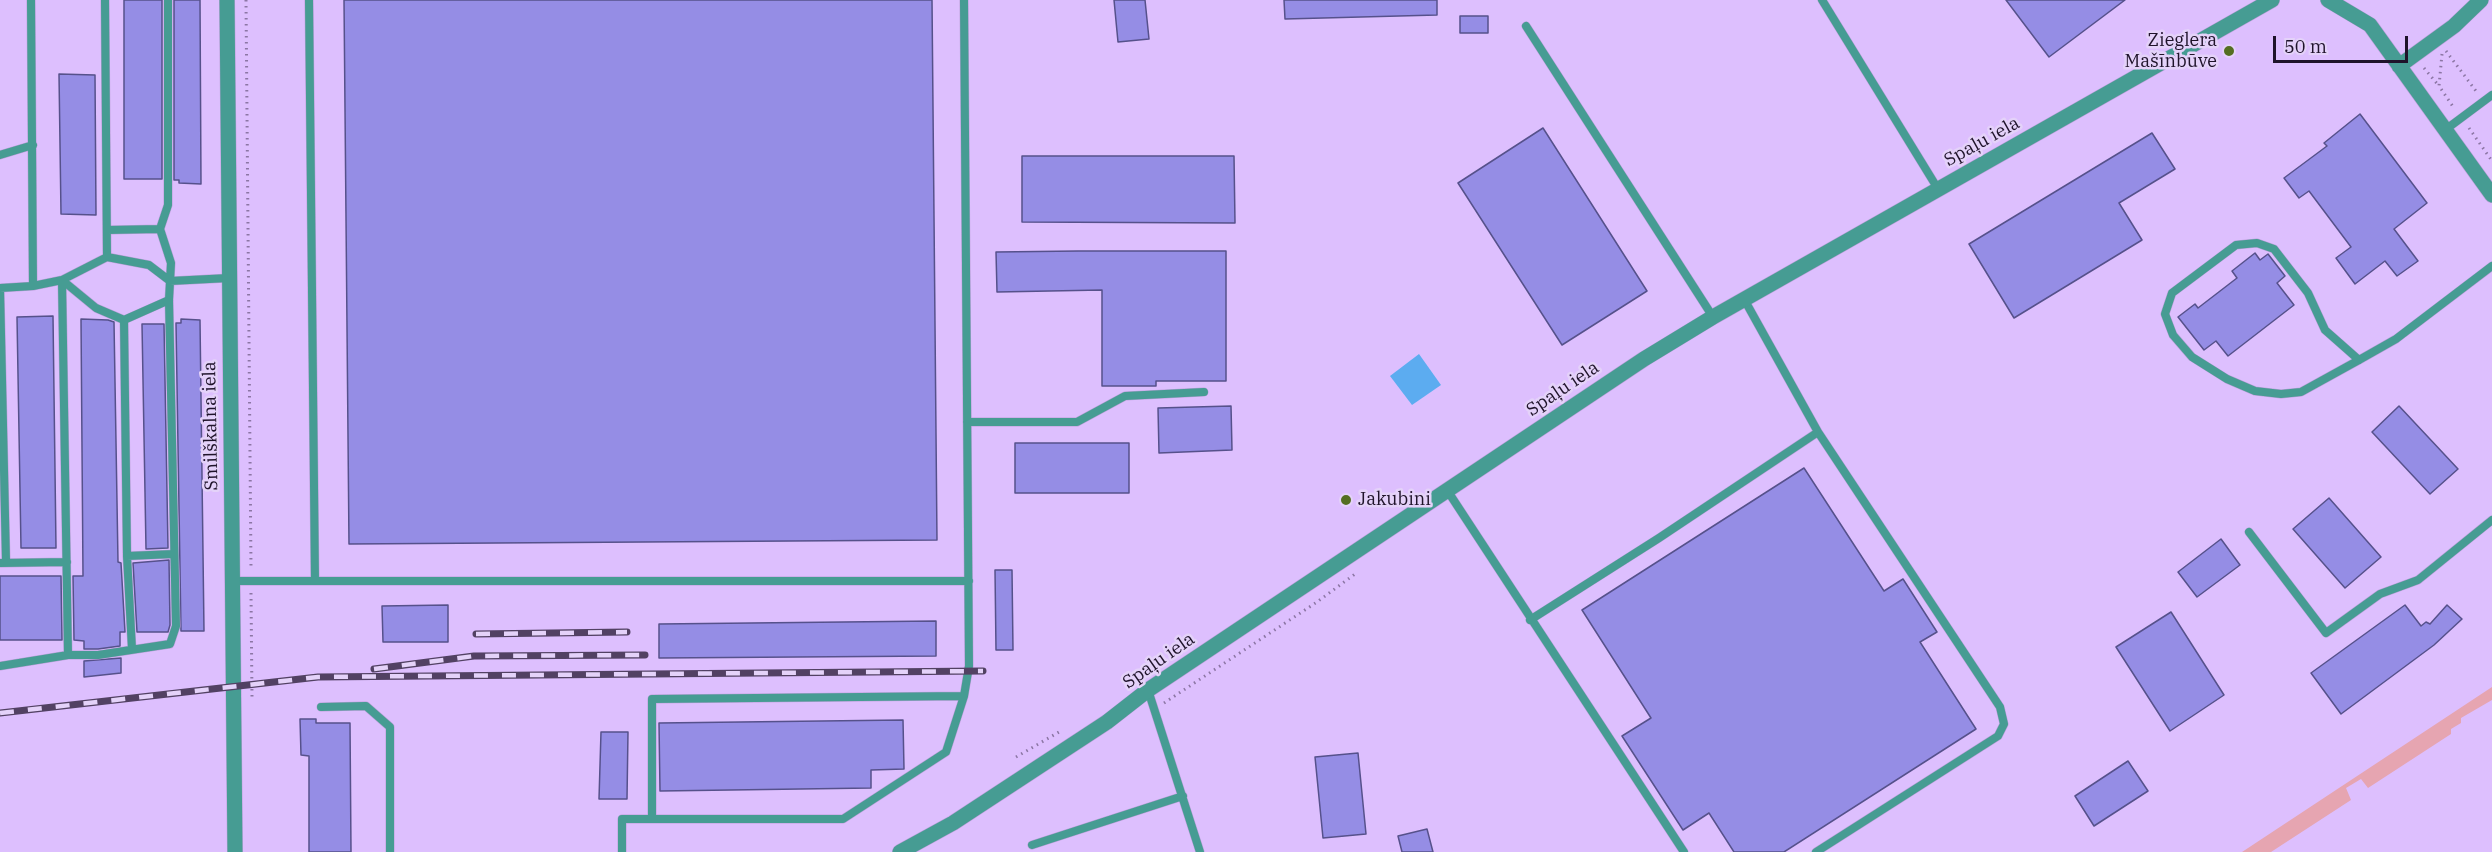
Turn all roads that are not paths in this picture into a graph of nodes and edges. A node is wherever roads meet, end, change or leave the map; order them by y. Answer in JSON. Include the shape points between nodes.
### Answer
{"nodes":[{"id":1,"x":31,"y":0,"type":"edge"},
{"id":2,"x":105,"y":0,"type":"edge"},
{"id":3,"x":168,"y":0,"type":"edge"},
{"id":4,"x":227,"y":0,"type":"edge"},
{"id":5,"x":309,"y":0,"type":"edge"},
{"id":6,"x":964,"y":0,"type":"edge"},
{"id":7,"x":1822,"y":0,"type":"edge"},
{"id":8,"x":2272,"y":0,"type":"edge"},
{"id":9,"x":2328,"y":0,"type":"edge"},
{"id":10,"x":2481,"y":0,"type":"edge"},
{"id":11,"x":1526,"y":26,"type":"dead end"},
{"id":12,"x":2399,"y":66,"type":"junction"},
{"id":13,"x":2492,"y":95,"type":"edge"},
{"id":14,"x":2445,"y":130,"type":"junction"},
{"id":15,"x":33,"y":145,"type":"junction"},
{"id":16,"x":0,"y":155,"type":"edge"},
{"id":17,"x":1938,"y":189,"type":"junction"},
{"id":18,"x":2492,"y":195,"type":"edge"},
{"id":19,"x":160,"y":229,"type":"junction"},
{"id":20,"x":107,"y":230,"type":"junction"},
{"id":21,"x":107,"y":257,"type":"junction"},
{"id":22,"x":2492,"y":266,"type":"edge"},
{"id":23,"x":229,"y":278,"type":"junction"},
{"id":24,"x":62,"y":280,"type":"junction"},
{"id":25,"x":170,"y":280,"type":"junction"},
{"id":26,"x":33,"y":286,"type":"junction"},
{"id":27,"x":0,"y":288,"type":"edge"},
{"id":28,"x":1744,"y":299,"type":"junction"},
{"id":29,"x":169,"y":300,"type":"junction"},
{"id":30,"x":1713,"y":317,"type":"junction"},
{"id":31,"x":124,"y":320,"type":"junction"},
{"id":32,"x":2358,"y":360,"type":"junction"},
{"id":33,"x":1203,"y":392,"type":"dead end"},
{"id":34,"x":967,"y":422,"type":"junction"},
{"id":35,"x":1818,"y":432,"type":"junction"},
{"id":36,"x":1447,"y":490,"type":"junction"},
{"id":37,"x":2492,"y":520,"type":"edge"},
{"id":38,"x":2249,"y":532,"type":"dead end"},
{"id":39,"x":174,"y":554,"type":"junction"},
{"id":40,"x":127,"y":556,"type":"junction"},
{"id":41,"x":3,"y":562,"type":"edge"},
{"id":42,"x":67,"y":562,"type":"junction"},
{"id":43,"x":232,"y":581,"type":"junction"},
{"id":44,"x":315,"y":581,"type":"junction"},
{"id":45,"x":969,"y":581,"type":"junction"},
{"id":46,"x":1530,"y":620,"type":"junction"},
{"id":47,"x":132,"y":650,"type":"junction"},
{"id":48,"x":68,"y":655,"type":"junction"},
{"id":49,"x":0,"y":666,"type":"edge"},
{"id":50,"x":1148,"y":690,"type":"junction"},
{"id":51,"x":964,"y":696,"type":"junction"},
{"id":52,"x":321,"y":707,"type":"dead end"},
{"id":53,"x":1183,"y":796,"type":"junction"},
{"id":54,"x":652,"y":819,"type":"junction"},
{"id":55,"x":1032,"y":845,"type":"dead end"},
{"id":56,"x":235,"y":852,"type":"edge"},
{"id":57,"x":390,"y":852,"type":"edge"},
{"id":58,"x":622,"y":852,"type":"edge"},
{"id":59,"x":900,"y":852,"type":"edge"},
{"id":60,"x":1200,"y":852,"type":"edge"},
{"id":61,"x":1684,"y":852,"type":"edge"},
{"id":62,"x":1816,"y":852,"type":"edge"}],
"edges":[{"from":1,"to":15,"type":"lane"},
{"from":2,"to":20,"type":"lane"},
{"from":3,"to":19,"type":"lane","via":[[168,204]]},
{"from":4,"to":23,"type":"street","name":"Smilškalna iela"},
{"from":5,"to":44,"type":"lane"},
{"from":6,"to":34,"type":"lane"},
{"from":7,"to":17,"type":"lane"},
{"from":8,"to":17,"type":"street","name":"Spaļu iela"},
{"from":9,"to":12,"type":"street","via":[[2370,25]]},
{"from":10,"to":12,"type":"street","via":[[2454,26]]},
{"from":11,"to":30,"type":"lane"},
{"from":12,"to":14,"type":"street"},
{"from":13,"to":14,"type":"lane"},
{"from":14,"to":18,"type":"street"},
{"from":15,"to":16,"type":"lane"},
{"from":15,"to":26,"type":"lane"},
{"from":17,"to":28,"type":"street","name":"Spaļu iela"},
{"from":19,"to":20,"type":"lane"},
{"from":19,"to":25,"type":"lane","via":[[171,263]]},
{"from":20,"to":21,"type":"lane"},
{"from":21,"to":24,"type":"lane"},
{"from":21,"to":25,"type":"lane","via":[[148,265]]},
{"from":22,"to":32,"type":"lane","via":[[2396,339]]},
{"from":23,"to":25,"type":"lane"},
{"from":23,"to":43,"type":"street","name":"Smilškalna iela"},
{"from":24,"to":26,"type":"lane"},
{"from":24,"to":31,"type":"lane","via":[[96,308]]},
{"from":24,"to":42,"type":"lane"},
{"from":25,"to":29,"type":"lane"},
{"from":26,"to":27,"type":"lane"},
{"from":27,"to":41,"type":"lane"},
{"from":28,"to":30,"type":"street","name":"Spaļu iela"},
{"from":28,"to":35,"type":"lane"},
{"from":29,"to":31,"type":"lane"},
{"from":29,"to":39,"type":"lane"},
{"from":30,"to":36,"type":"street","name":"Spaļu iela","via":[[1644,358]]},
{"from":31,"to":40,"type":"lane"},
{"from":32,"to":32,"type":"lane","via":[[2301,392],[2255,391],[2192,357],[2173,335],[2165,314],[2172,293],[2236,245],[2257,243],[2274,249],[2308,293],[2325,330]]},
{"from":33,"to":34,"type":"lane","via":[[1125,396],[1077,423]]},
{"from":34,"to":45,"type":"lane"},
{"from":35,"to":46,"type":"lane"},
{"from":35,"to":62,"type":"lane","via":[[2001,707],[2004,724],[1998,736]]},
{"from":36,"to":46,"type":"lane"},
{"from":36,"to":50,"type":"street","name":"Spaļu iela"},
{"from":37,"to":38,"type":"lane","via":[[2418,580],[2380,594],[2326,633]]},
{"from":39,"to":40,"type":"lane"},
{"from":39,"to":47,"type":"lane","via":[[176,626],[170,644]]},
{"from":40,"to":47,"type":"lane"},
{"from":41,"to":42,"type":"lane"},
{"from":42,"to":48,"type":"lane"},
{"from":43,"to":44,"type":"lane"},
{"from":43,"to":56,"type":"street","name":"Smilškalna iela"},
{"from":44,"to":45,"type":"lane"},
{"from":45,"to":51,"type":"lane","via":[[969,666]]},
{"from":46,"to":61,"type":"lane"},
{"from":47,"to":48,"type":"lane"},
{"from":48,"to":49,"type":"lane"},
{"from":50,"to":53,"type":"lane"},
{"from":50,"to":59,"type":"street","name":"Spaļu iela","via":[[1107,722],[953,823]]},
{"from":51,"to":54,"type":"lane","via":[[946,752],[843,819]]},
{"from":51,"to":54,"type":"lane","via":[[652,699]]},
{"from":52,"to":57,"type":"lane","via":[[366,706],[390,727]]},
{"from":53,"to":55,"type":"lane"},
{"from":53,"to":60,"type":"lane"},
{"from":54,"to":58,"type":"lane","via":[[622,819]]}]}
